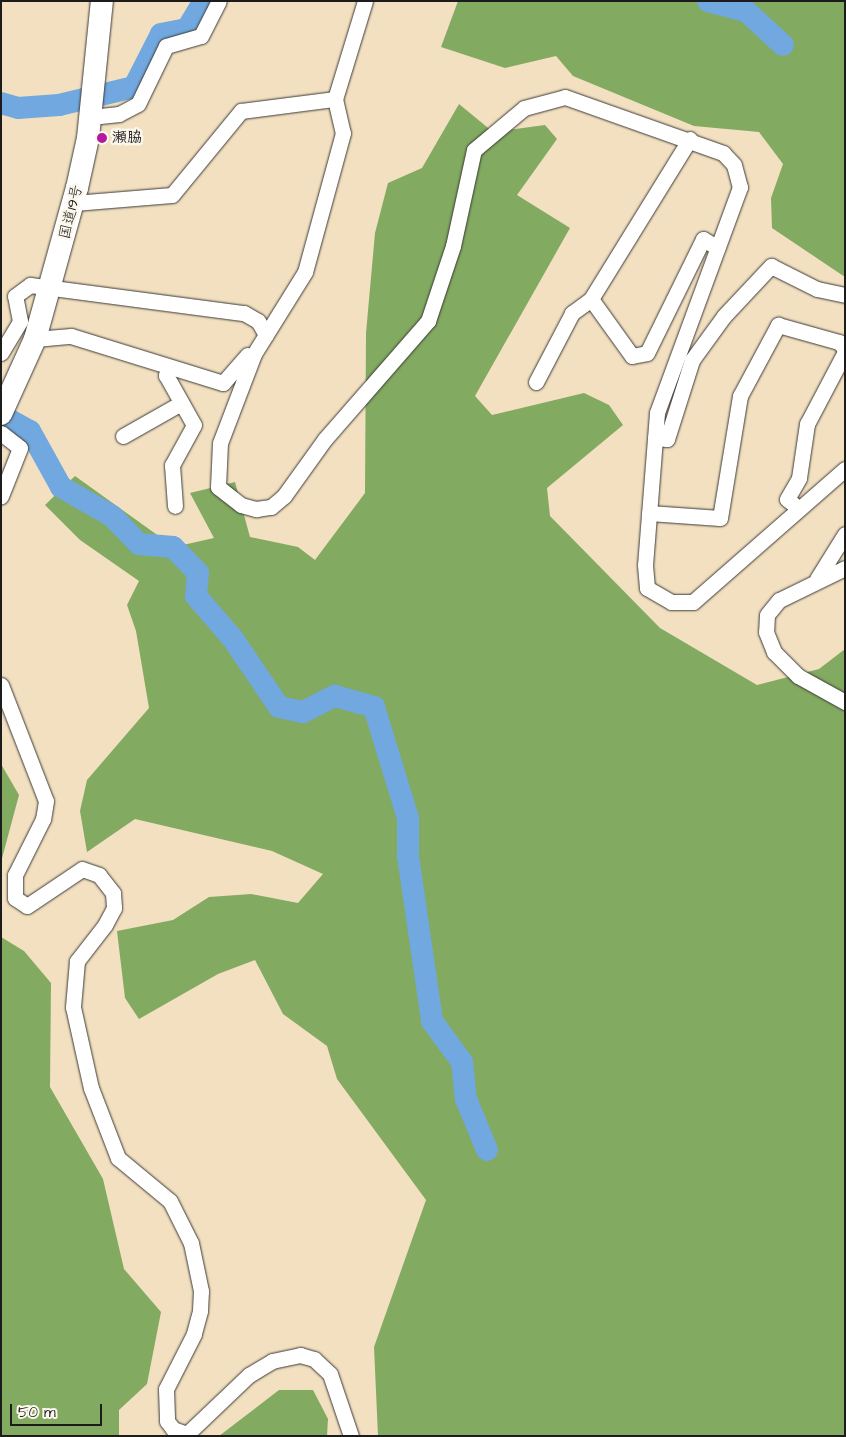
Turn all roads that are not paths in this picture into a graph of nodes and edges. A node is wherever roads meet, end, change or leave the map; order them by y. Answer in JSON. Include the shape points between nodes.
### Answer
{"nodes":[{"id":1,"x":102,"y":1,"type":"edge"},
{"id":2,"x":218,"y":1,"type":"edge"},
{"id":3,"x":365,"y":1,"type":"edge"},
{"id":4,"x":335,"y":99,"type":"junction"},
{"id":5,"x":91,"y":116,"type":"junction"},
{"id":6,"x":690,"y":139,"type":"junction"},
{"id":7,"x":74,"y":203,"type":"junction"},
{"id":8,"x":718,"y":248,"type":"junction"},
{"id":9,"x":52,"y":284,"type":"junction"},
{"id":10,"x":845,"y":295,"type":"edge"},
{"id":11,"x":591,"y":299,"type":"junction"},
{"id":12,"x":266,"y":335,"type":"junction"},
{"id":13,"x":35,"y":338,"type":"junction"},
{"id":14,"x":845,"y":350,"type":"edge"},
{"id":15,"x":1,"y":353,"type":"edge"},
{"id":16,"x":254,"y":354,"type":"junction"},
{"id":17,"x":169,"y":368,"type":"junction"},
{"id":18,"x":536,"y":382,"type":"dead end"},
{"id":19,"x":181,"y":403,"type":"junction"},
{"id":20,"x":6,"y":405,"type":"edge"},
{"id":21,"x":1,"y":433,"type":"edge"},
{"id":22,"x":123,"y":436,"type":"dead end"},
{"id":23,"x":655,"y":438,"type":"junction"},
{"id":24,"x":845,"y":469,"type":"edge"},
{"id":25,"x":1,"y":496,"type":"edge"},
{"id":26,"x":175,"y":506,"type":"dead end"},
{"id":27,"x":798,"y":508,"type":"junction"},
{"id":28,"x":649,"y":513,"type":"junction"},
{"id":29,"x":845,"y":534,"type":"edge"},
{"id":30,"x":845,"y":568,"type":"edge"},
{"id":31,"x":817,"y":579,"type":"junction"},
{"id":32,"x":1,"y":685,"type":"edge"},
{"id":33,"x":845,"y":702,"type":"edge"},
{"id":34,"x":351,"y":1436,"type":"edge"}],
"edges":[{"from":1,"to":5,"type":"highway","name":"国道19号"},
{"from":2,"to":5,"type":"street","via":[[201,36],[166,46],[138,104],[119,114]]},
{"from":3,"to":4,"type":"street"},
{"from":4,"to":7,"type":"street","via":[[241,110],[172,195]]},
{"from":4,"to":12,"type":"street","via":[[342,133],[305,272]]},
{"from":5,"to":7,"type":"highway","name":"国道19号"},
{"from":6,"to":8,"type":"street","via":[[723,153],[734,165],[740,187]]},
{"from":6,"to":11,"type":"street"},
{"from":6,"to":16,"type":"street","via":[[565,97],[524,108],[493,132],[474,150],[453,246],[428,321],[325,439],[284,496],[271,507],[256,509],[241,505],[218,487],[216,462]]},
{"from":7,"to":9,"type":"highway","name":"国道19号"},
{"from":8,"to":11,"type":"street","via":[[703,239],[647,353],[632,356]]},
{"from":8,"to":23,"type":"street","via":[[657,413]]},
{"from":9,"to":12,"type":"street","via":[[244,313],[258,321]]},
{"from":9,"to":13,"type":"highway","name":"国道19号"},
{"from":9,"to":15,"type":"street","via":[[30,285],[14,296],[20,321]]},
{"from":10,"to":23,"type":"street","via":[[817,289],[771,266],[729,310],[692,360],[667,439]]},
{"from":11,"to":18,"type":"street","via":[[572,313]]},
{"from":12,"to":16,"type":"street"},
{"from":13,"to":17,"type":"street","via":[[72,336]]},
{"from":13,"to":20,"type":"highway","name":"国道19号"},
{"from":14,"to":27,"type":"street","via":[[807,424],[799,478],[787,499]]},
{"from":14,"to":28,"type":"street","via":[[839,342],[778,325],[740,396],[720,518]]},
{"from":16,"to":17,"type":"street","via":[[249,352],[223,383]]},
{"from":17,"to":19,"type":"street","via":[[166,376]]},
{"from":19,"to":22,"type":"street"},
{"from":19,"to":26,"type":"street","via":[[194,425],[172,465]]},
{"from":21,"to":25,"type":"street","via":[[20,448]]},
{"from":23,"to":28,"type":"street"},
{"from":24,"to":27,"type":"street"},
{"from":27,"to":28,"type":"street","via":[[693,602],[681,602],[647,588]]},
{"from":29,"to":31,"type":"street"},
{"from":30,"to":31,"type":"street"},
{"from":31,"to":33,"type":"street","via":[[779,600],[767,615],[766,632],[774,652],[798,676]]},
{"from":32,"to":34,"type":"street","via":[[46,801],[43,819],[15,875],[15,898],[27,906],[82,869],[99,875],[113,893],[114,908],[77,961],[73,1007],[91,1088],[118,1158],[170,1201],[191,1243],[201,1291],[200,1311],[188,1347],[166,1389],[168,1421],[172,1429],[187,1434],[249,1375],[272,1361],[300,1355],[314,1359],[330,1374]]}]}
